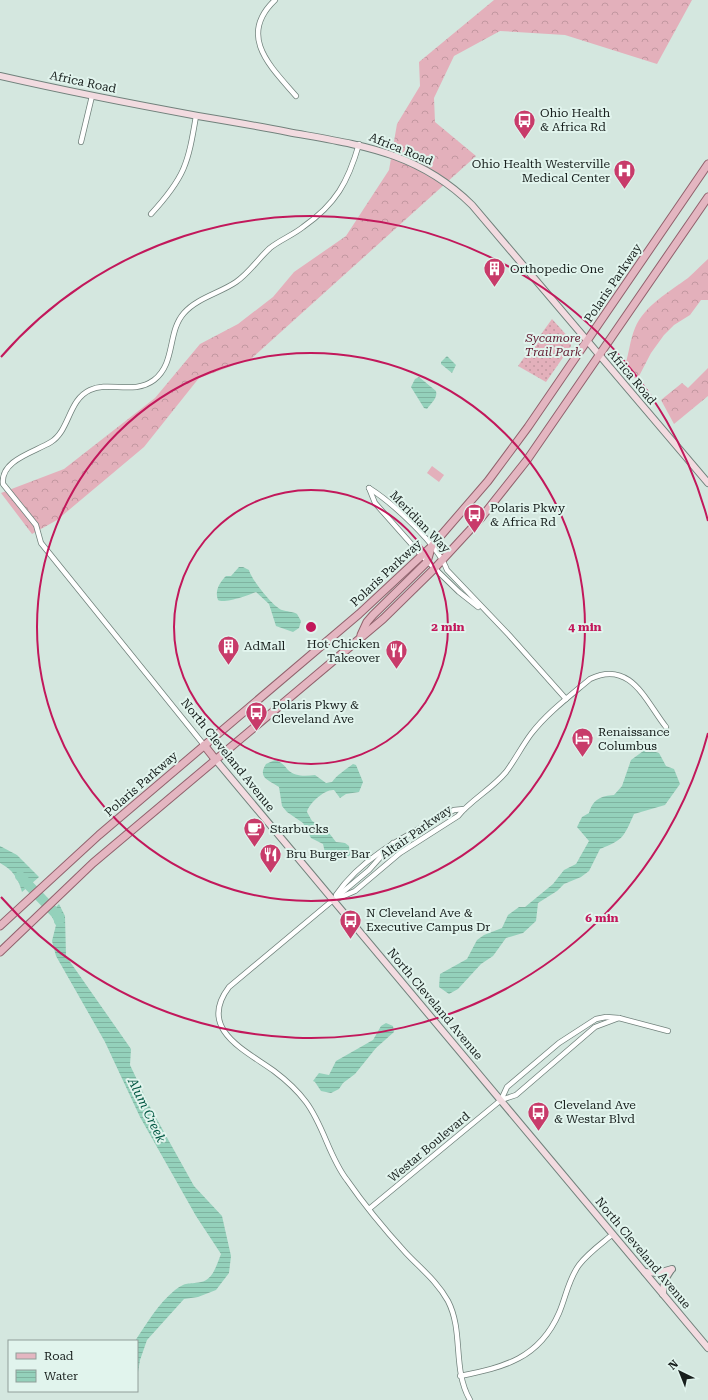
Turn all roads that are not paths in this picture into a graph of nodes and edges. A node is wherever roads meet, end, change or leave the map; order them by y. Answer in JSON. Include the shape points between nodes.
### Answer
{"nodes":[{"id":1,"x":275,"y":0,"type":"edge"},
{"id":2,"x":0,"y":76,"type":"edge"},
{"id":3,"x":92,"y":96,"type":"junction"},
{"id":4,"x":296,"y":96,"type":"dead end"},
{"id":5,"x":196,"y":116,"type":"junction"},
{"id":6,"x":81,"y":142,"type":"dead end"},
{"id":7,"x":360,"y":144,"type":"junction"},
{"id":8,"x":708,"y":164,"type":"edge"},
{"id":9,"x":708,"y":197,"type":"edge"},
{"id":10,"x":151,"y":214,"type":"dead end"},
{"id":11,"x":587,"y":340,"type":"junction"},
{"id":12,"x":599,"y":355,"type":"junction"},
{"id":13,"x":708,"y":483,"type":"edge"},
{"id":14,"x":431,"y":547,"type":"junction"},
{"id":15,"x":422,"y":556,"type":"junction"},
{"id":16,"x":443,"y":559,"type":"junction"},
{"id":17,"x":427,"y":562,"type":"junction"},
{"id":18,"x":434,"y":569,"type":"junction"},
{"id":19,"x":488,"y":614,"type":"junction"},
{"id":20,"x":360,"y":637,"type":"junction"},
{"id":21,"x":566,"y":699,"type":"junction"},
{"id":22,"x":666,"y":727,"type":"dead end"},
{"id":23,"x":204,"y":745,"type":"junction"},
{"id":24,"x":215,"y":759,"type":"junction"},
{"id":25,"x":464,"y":809,"type":"junction"},
{"id":26,"x":333,"y":900,"type":"junction"},
{"id":27,"x":0,"y":926,"type":"edge"},
{"id":28,"x":0,"y":952,"type":"edge"},
{"id":29,"x":619,"y":1018,"type":"junction"},
{"id":30,"x":668,"y":1031,"type":"dead end"},
{"id":31,"x":501,"y":1100,"type":"junction"},
{"id":32,"x":369,"y":1209,"type":"junction"},
{"id":33,"x":613,"y":1234,"type":"junction"},
{"id":34,"x":644,"y":1271,"type":"junction"},
{"id":35,"x":663,"y":1294,"type":"junction"},
{"id":36,"x":708,"y":1348,"type":"edge"},
{"id":37,"x":460,"y":1376,"type":"junction"},
{"id":38,"x":470,"y":1400,"type":"edge"}],
"edges":[{"from":1,"to":4,"type":"street","via":[[267,9],[260,24],[258,40],[268,64]]},
{"from":2,"to":3,"type":"street","name":"Africa Road"},
{"from":3,"to":5,"type":"street","name":"Africa Road"},
{"from":3,"to":6,"type":"street"},
{"from":5,"to":7,"type":"street","name":"Africa Road"},
{"from":5,"to":10,"type":"street","via":[[184,171]]},
{"from":7,"to":11,"type":"street","name":"Africa Road","via":[[414,164],[460,192]]},
{"from":7,"to":23,"type":"street","name":"North Cleveland Avenue","via":[[346,184],[317,218],[271,248],[236,282],[186,311],[174,332],[168,359],[160,376],[144,386],[91,389],[74,404],[61,432],[52,441],[16,460],[3,471],[3,484],[36,525],[41,543]]},
{"from":8,"to":11,"type":"main road","name":"Polaris Parkway"},
{"from":9,"to":12,"type":"main road"},
{"from":11,"to":12,"type":"street","name":"Africa Road"},
{"from":11,"to":14,"type":"main road","name":"Polaris Parkway","via":[[488,481]]},
{"from":12,"to":13,"type":"street","name":"Africa Road"},
{"from":12,"to":16,"type":"main road","via":[[504,490]]},
{"from":14,"to":15,"type":"main road","name":"Polaris Parkway"},
{"from":14,"to":15,"type":"street","name":"Meridian Way","via":[[392,505],[369,488],[375,503]]},
{"from":14,"to":16,"type":"street","name":"Meridian Way"},
{"from":14,"to":17,"type":"main road"},
{"from":15,"to":17,"type":"street","name":"Meridian Way"},
{"from":15,"to":23,"type":"main road","name":"Polaris Parkway","via":[[359,614]]},
{"from":16,"to":18,"type":"main road"},
{"from":16,"to":19,"type":"street","name":"Meridian Way","via":[[447,570]]},
{"from":17,"to":18,"type":"street","name":"Meridian Way"},
{"from":17,"to":20,"type":"main road","via":[[373,615]]},
{"from":18,"to":19,"type":"street","name":"Meridian Way","via":[[468,600]]},
{"from":18,"to":20,"type":"main road"},
{"from":19,"to":21,"type":"street","name":"Meridian Way"},
{"from":20,"to":24,"type":"main road"},
{"from":21,"to":22,"type":"street","name":"Altair Parkway","via":[[595,677],[620,676],[639,688]]},
{"from":21,"to":25,"type":"street","name":"Altair Parkway","via":[[530,734],[506,772],[491,789]]},
{"from":23,"to":24,"type":"main road","name":"North Cleveland Avenue"},
{"from":23,"to":27,"type":"main road","name":"Polaris Parkway","via":[[52,877]]},
{"from":24,"to":26,"type":"street","name":"North Cleveland Avenue"},
{"from":24,"to":28,"type":"main road","via":[[93,863]]},
{"from":25,"to":26,"type":"street","name":"Altair Parkway","via":[[458,816],[400,853],[355,891]]},
{"from":25,"to":26,"type":"street","name":"Altair Parkway","via":[[454,810],[393,843],[346,880]]},
{"from":26,"to":31,"type":"street","name":"North Cleveland Avenue"},
{"from":26,"to":32,"type":"street","via":[[230,987],[222,999],[219,1016],[223,1029],[233,1042],[285,1079],[303,1097],[318,1120],[342,1175]]},
{"from":29,"to":30,"type":"street","name":"Westar Boulevard"},
{"from":29,"to":31,"type":"street","name":"Westar Boulevard","via":[[595,1027],[516,1095]]},
{"from":29,"to":31,"type":"street","name":"Westar Boulevard","via":[[596,1019],[574,1033],[507,1087]]},
{"from":31,"to":32,"type":"street","name":"Westar Boulevard"},
{"from":31,"to":33,"type":"street","name":"North Cleveland Avenue"},
{"from":32,"to":37,"type":"street","via":[[405,1252],[436,1282],[448,1302],[457,1330]]},
{"from":33,"to":34,"type":"street","name":"North Cleveland Avenue"},
{"from":33,"to":37,"type":"street","via":[[579,1265],[570,1280],[559,1313],[539,1343],[512,1363]]},
{"from":34,"to":35,"type":"street","name":"North Cleveland Avenue"},
{"from":34,"to":35,"type":"street","via":[[658,1273],[672,1269],[664,1281]]},
{"from":35,"to":36,"type":"street","name":"North Cleveland Avenue"},
{"from":37,"to":38,"type":"street"}]}
